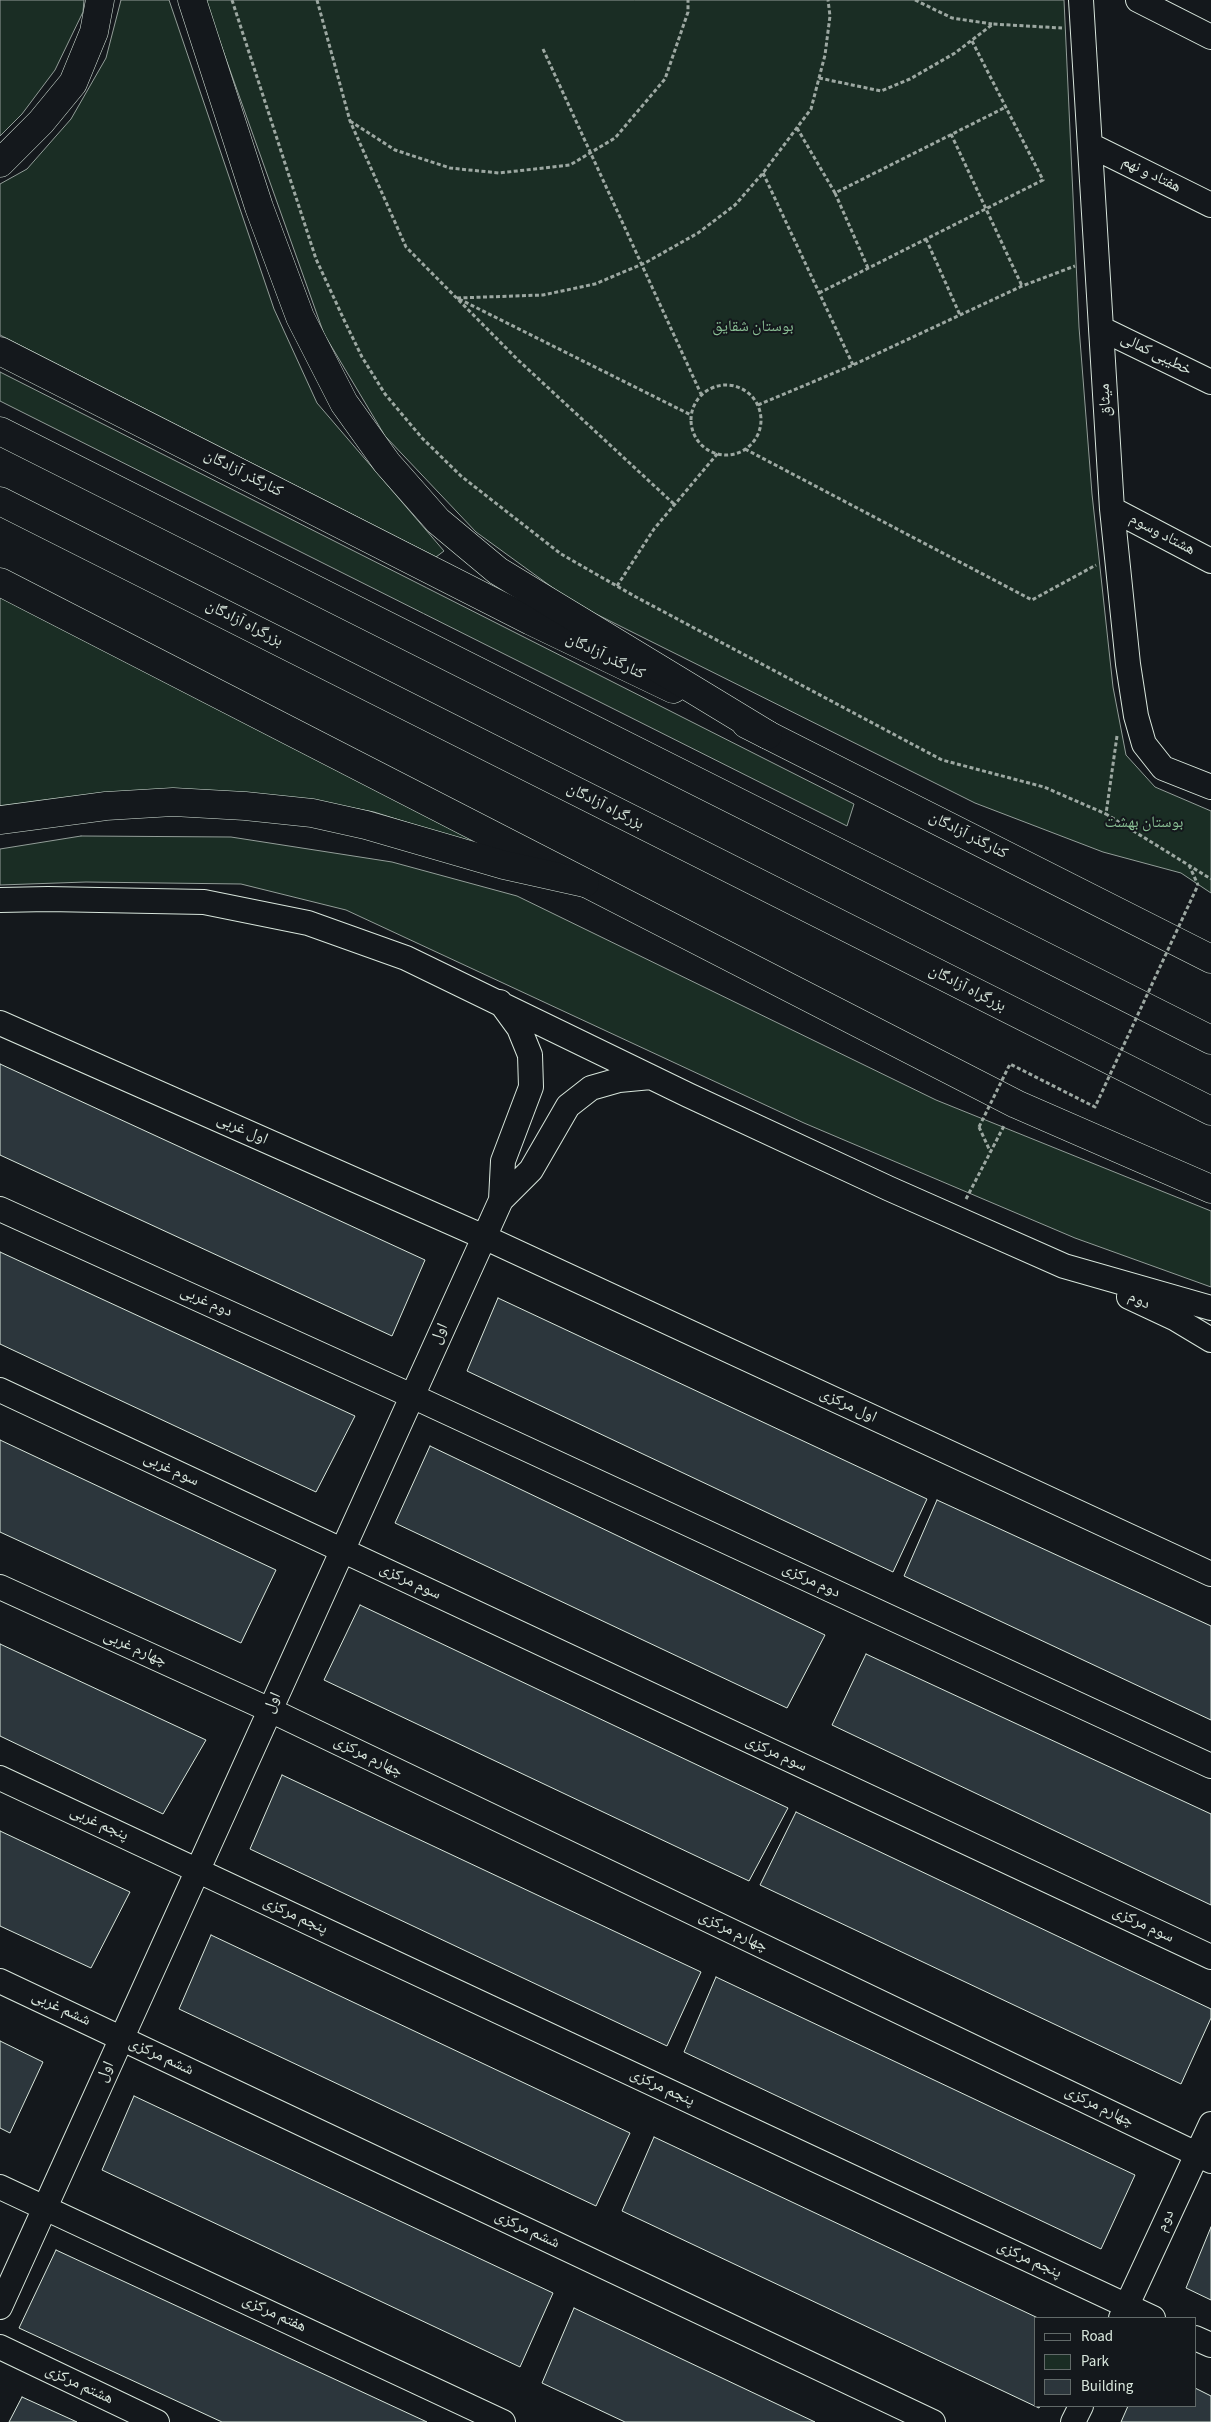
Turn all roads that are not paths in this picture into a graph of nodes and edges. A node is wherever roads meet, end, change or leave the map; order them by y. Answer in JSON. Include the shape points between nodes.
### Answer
{"nodes":[{"id":1,"x":100,"y":0,"type":"edge"},
{"id":2,"x":192,"y":0,"type":"edge"},
{"id":3,"x":1081,"y":0,"type":"edge"},
{"id":4,"x":1138,"y":0,"type":"edge"},
{"id":5,"x":1211,"y":37,"type":"edge"},
{"id":6,"x":1090,"y":145,"type":"junction"},
{"id":7,"x":0,"y":162,"type":"edge"},
{"id":8,"x":1211,"y":205,"type":"edge"},
{"id":9,"x":1102,"y":329,"type":"junction"},
{"id":10,"x":0,"y":351,"type":"edge"},
{"id":11,"x":1211,"y":382,"type":"edge"},
{"id":12,"x":0,"y":431,"type":"edge"},
{"id":13,"x":0,"y":502,"type":"edge"},
{"id":14,"x":1112,"y":509,"type":"junction"},
{"id":15,"x":1211,"y":561,"type":"edge"},
{"id":16,"x":0,"y":582,"type":"edge"},
{"id":17,"x":768,"y":735,"type":"junction"},
{"id":18,"x":1211,"y":787,"type":"edge"},
{"id":19,"x":0,"y":820,"type":"edge"},
{"id":20,"x":585,"y":883,"type":"junction"},
{"id":21,"x":0,"y":900,"type":"edge"},
{"id":22,"x":1211,"y":959,"type":"edge"},
{"id":23,"x":500,"y":1002,"type":"junction"},
{"id":24,"x":0,"y":1023,"type":"edge"},
{"id":25,"x":1211,"y":1040,"type":"edge"},
{"id":26,"x":651,"y":1077,"type":"junction"},
{"id":27,"x":1211,"y":1111,"type":"edge"},
{"id":28,"x":1211,"y":1189,"type":"edge"},
{"id":29,"x":501,"y":1200,"type":"junction"},
{"id":30,"x":0,"y":1209,"type":"edge"},
{"id":31,"x":484,"y":1237,"type":"junction"},
{"id":32,"x":1064,"y":1266,"type":"junction"},
{"id":33,"x":1211,"y":1308,"type":"edge"},
{"id":34,"x":1211,"y":1340,"type":"edge"},
{"id":35,"x":0,"y":1390,"type":"edge"},
{"id":36,"x":412,"y":1396,"type":"junction"},
{"id":37,"x":342,"y":1550,"type":"junction"},
{"id":38,"x":1211,"y":1574,"type":"edge"},
{"id":39,"x":0,"y":1587,"type":"edge"},
{"id":40,"x":270,"y":1710,"type":"junction"},
{"id":41,"x":1211,"y":1766,"type":"edge"},
{"id":42,"x":0,"y":1778,"type":"edge"},
{"id":43,"x":197,"y":1870,"type":"junction"},
{"id":44,"x":1211,"y":1957,"type":"edge"},
{"id":45,"x":0,"y":1981,"type":"edge"},
{"id":46,"x":121,"y":2038,"type":"junction"},
{"id":47,"x":1211,"y":2124,"type":"edge"},
{"id":48,"x":1204,"y":2158,"type":"edge"},
{"id":49,"x":0,"y":2187,"type":"edge"},
{"id":50,"x":45,"y":2207,"type":"junction"},
{"id":51,"x":0,"y":2307,"type":"edge"},
{"id":52,"x":1124,"y":2312,"type":"edge"},
{"id":53,"x":1148,"y":2317,"type":"edge"},
{"id":54,"x":1196,"y":2338,"type":"edge"},
{"id":55,"x":1211,"y":2345,"type":"edge"},
{"id":56,"x":0,"y":2347,"type":"edge"},
{"id":57,"x":1080,"y":2407,"type":"edge"},
{"id":58,"x":158,"y":2422,"type":"edge"},
{"id":59,"x":503,"y":2422,"type":"edge"},
{"id":60,"x":933,"y":2422,"type":"edge"},
{"id":61,"x":1073,"y":2422,"type":"edge"}],
"edges":[{"from":1,"to":7,"type":"main road","via":[[94,32],[73,84],[42,122]]},
{"from":2,"to":17,"type":"main road","via":[[259,207],[300,317],[344,403],[387,463],[438,522],[498,571]]},
{"from":3,"to":6,"type":"street","name":"میثاق"},
{"from":4,"to":5,"type":"street"},
{"from":6,"to":8,"type":"street","name":"هفتاد و نهم"},
{"from":6,"to":9,"type":"street","name":"میثاق"},
{"from":9,"to":11,"type":"street","name":"خطیبی کمالی"},
{"from":9,"to":14,"type":"street","name":"میثاق"},
{"from":10,"to":17,"type":"main road","name":"کنارگذر آزادگان","via":[[532,621]]},
{"from":12,"to":25,"type":"main road"},
{"from":13,"to":27,"type":"main road","name":"بزرگراه آزادگان"},
{"from":14,"to":15,"type":"street","name":"هشتاد وسوم"},
{"from":14,"to":18,"type":"street","name":"میثاق","via":[[1136,716],[1144,744],[1163,768]]},
{"from":16,"to":20,"type":"main road"},
{"from":17,"to":22,"type":"main road","name":"کنارگذر آزادگان"},
{"from":19,"to":20,"type":"main road","via":[[106,806],[173,802],[245,806],[366,825],[504,865]]},
{"from":20,"to":28,"type":"main road","via":[[1016,1104]]},
{"from":21,"to":23,"type":"street","via":[[213,904],[308,923],[406,958]]},
{"from":23,"to":26,"type":"street"},
{"from":23,"to":29,"type":"street","name":"اول","via":[[519,1028],[530,1055],[531,1087],[503,1161]]},
{"from":24,"to":31,"type":"street","name":"اول غربی"},
{"from":26,"to":29,"type":"street","name":"اول","via":[[619,1080],[591,1088],[568,1106],[531,1170]]},
{"from":26,"to":32,"type":"street"},
{"from":29,"to":31,"type":"street","name":"اول"},
{"from":30,"to":36,"type":"street","name":"دوم غربی"},
{"from":31,"to":36,"type":"street","name":"اول"},
{"from":31,"to":38,"type":"street","name":"اول مرکزی"},
{"from":32,"to":33,"type":"street"},
{"from":32,"to":34,"type":"street","name":"دوم","via":[[1176,1319]]},
{"from":35,"to":37,"type":"street","name":"سوم غربی"},
{"from":36,"to":37,"type":"street","name":"اول"},
{"from":36,"to":41,"type":"street","name":"دوم مرکزی"},
{"from":37,"to":40,"type":"street","name":"اول"},
{"from":37,"to":44,"type":"street","name":"سوم مرکزی"},
{"from":39,"to":40,"type":"street","name":"چهارم غربی"},
{"from":40,"to":43,"type":"street","name":"اول"},
{"from":40,"to":48,"type":"street","name":"چهارم مرکزی"},
{"from":42,"to":43,"type":"street","name":"پنجم غربی"},
{"from":43,"to":46,"type":"street","name":"اول"},
{"from":43,"to":52,"type":"street","name":"پنجم مرکزی"},
{"from":45,"to":46,"type":"street","name":"ششم غربی"},
{"from":46,"to":50,"type":"street","name":"اول"},
{"from":46,"to":60,"type":"street","name":"ششم مرکزی"},
{"from":47,"to":48,"type":"street","name":"دوم"},
{"from":48,"to":52,"type":"street","name":"دوم"},
{"from":49,"to":50,"type":"street","name":"هفتم مرکزی"},
{"from":50,"to":51,"type":"street","name":"اول"},
{"from":50,"to":59,"type":"street","name":"هفتم مرکزی"},
{"from":52,"to":53,"type":"street","name":"پنجم مرکزی"},
{"from":54,"to":55,"type":"street"},
{"from":56,"to":58,"type":"street","name":"هشتم مرکزی"},
{"from":57,"to":61,"type":"street"}]}
